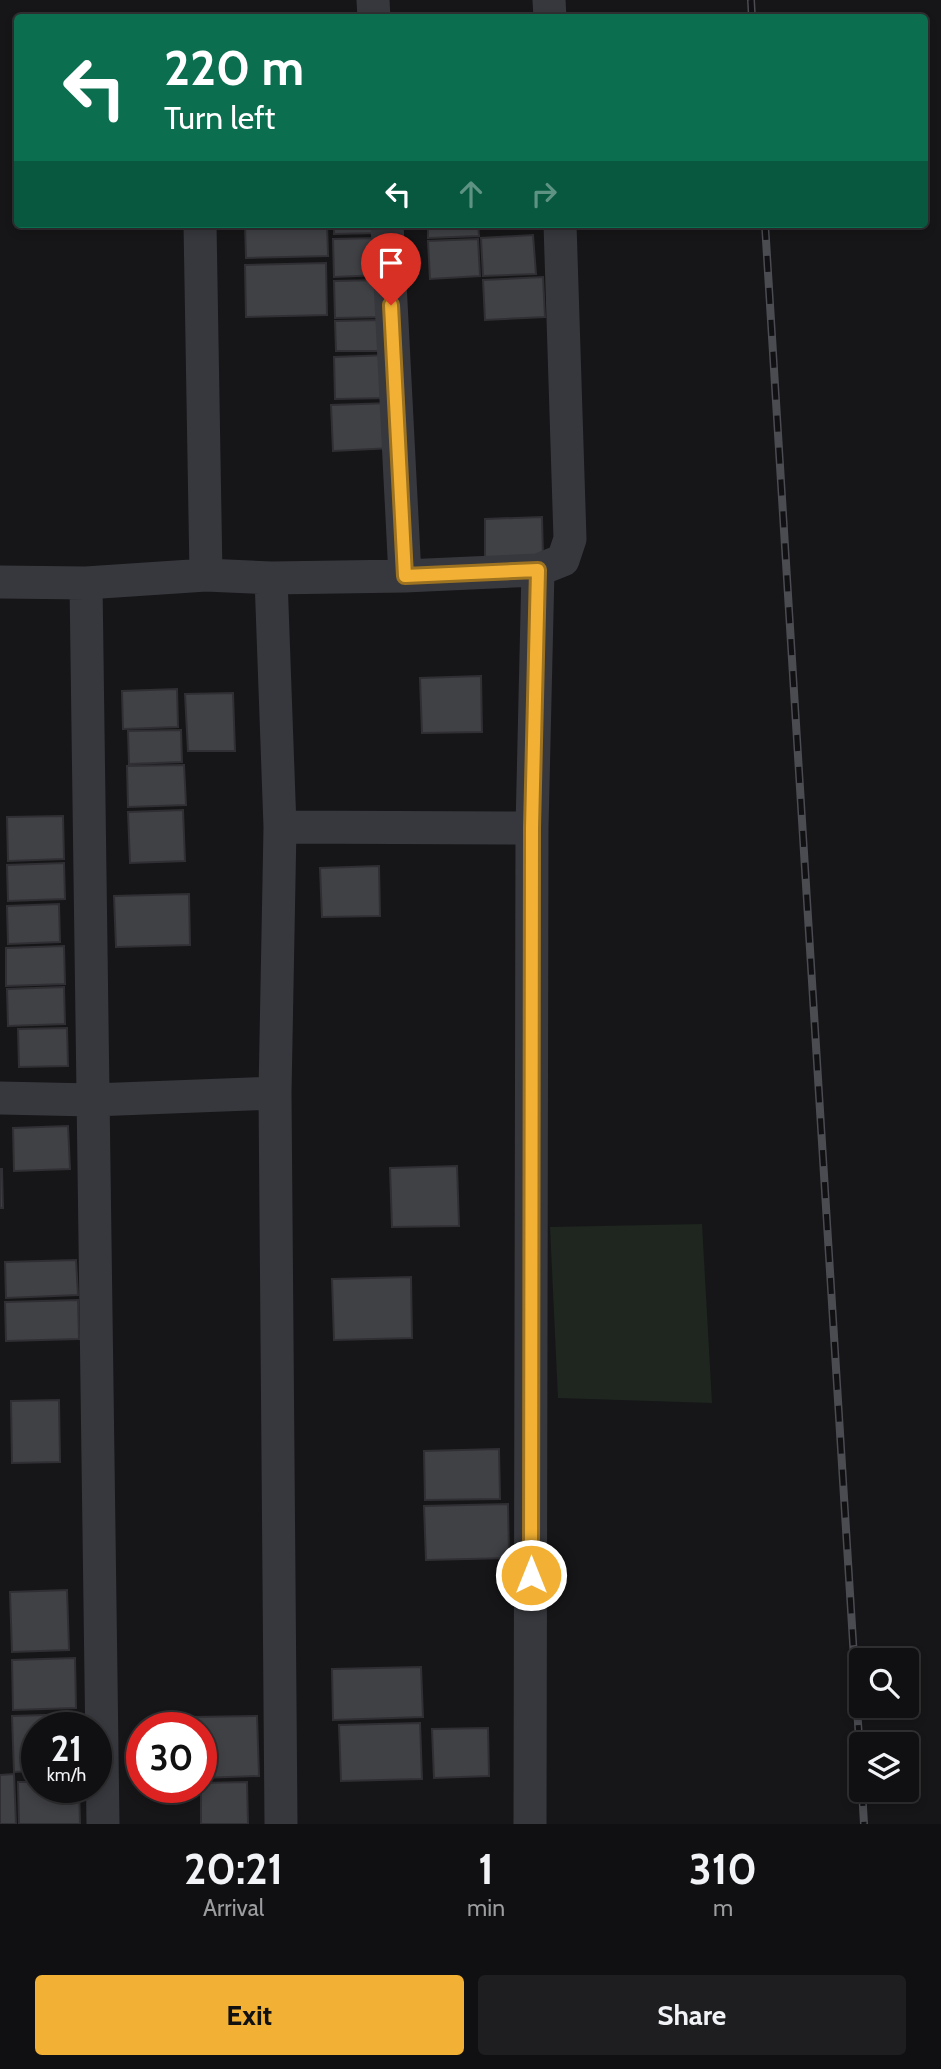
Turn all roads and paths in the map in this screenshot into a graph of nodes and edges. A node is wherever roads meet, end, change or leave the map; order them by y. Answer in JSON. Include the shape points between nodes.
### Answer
{"nodes":[{"id":1,"x":200,"y":228,"type":"edge"},
{"id":2,"x":387,"y":228,"type":"edge"},
{"id":3,"x":560,"y":228,"type":"edge"},
{"id":4,"x":538,"y":570,"type":"junction"},
{"id":5,"x":206,"y":575,"type":"junction"},
{"id":6,"x":405,"y":576,"type":"junction"},
{"id":7,"x":271,"y":578,"type":"junction"},
{"id":8,"x":0,"y":582,"type":"edge"},
{"id":9,"x":86,"y":583,"type":"junction"},
{"id":10,"x":280,"y":827,"type":"junction"},
{"id":11,"x":532,"y":828,"type":"junction"},
{"id":12,"x":275,"y":1093,"type":"junction"},
{"id":13,"x":0,"y":1098,"type":"edge"},
{"id":14,"x":93,"y":1100,"type":"junction"},
{"id":15,"x":103,"y":1824,"type":"edge"},
{"id":16,"x":281,"y":1824,"type":"edge"},
{"id":17,"x":530,"y":1824,"type":"edge"}],
"edges":[{"from":1,"to":5,"type":"street"},
{"from":2,"to":6,"type":"street"},
{"from":3,"to":4,"type":"street","via":[[570,539],[563,560]]},
{"from":4,"to":6,"type":"street"},
{"from":4,"to":11,"type":"street"},
{"from":5,"to":7,"type":"street"},
{"from":5,"to":9,"type":"street"},
{"from":6,"to":7,"type":"street"},
{"from":7,"to":10,"type":"street"},
{"from":8,"to":9,"type":"street"},
{"from":9,"to":14,"type":"street"},
{"from":10,"to":11,"type":"street"},
{"from":10,"to":12,"type":"street"},
{"from":11,"to":17,"type":"street"},
{"from":12,"to":14,"type":"street"},
{"from":12,"to":16,"type":"street"},
{"from":13,"to":14,"type":"street"},
{"from":14,"to":15,"type":"street"}]}
